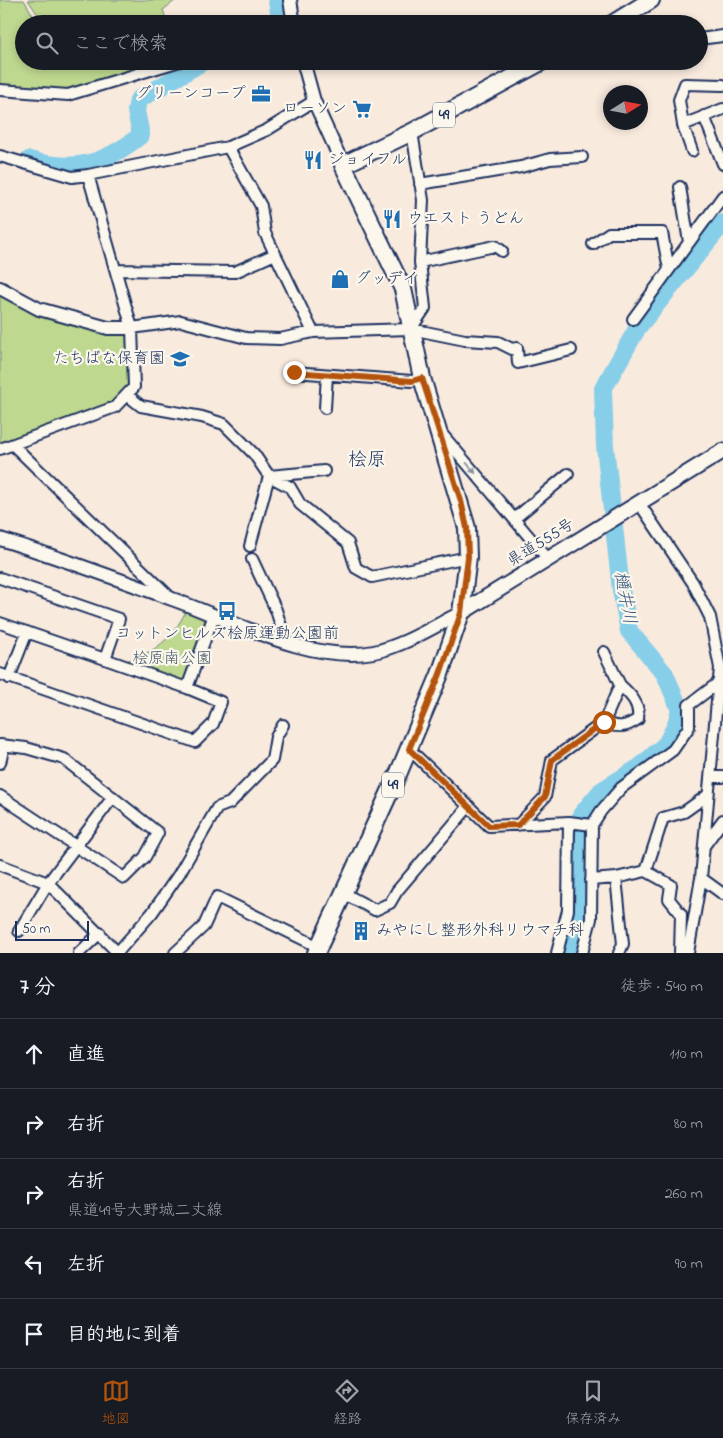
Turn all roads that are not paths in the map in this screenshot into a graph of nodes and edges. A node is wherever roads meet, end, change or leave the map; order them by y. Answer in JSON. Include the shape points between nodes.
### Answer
{"nodes":[{"id":1,"x":290,"y":0,"type":"edge"},
{"id":2,"x":652,"y":0,"type":"edge"},
{"id":3,"x":292,"y":15,"type":"edge"},
{"id":4,"x":627,"y":15,"type":"edge"},
{"id":5,"x":723,"y":36,"type":"edge"},
{"id":6,"x":708,"y":38,"type":"edge"},
{"id":7,"x":150,"y":70,"type":"edge"},
{"id":8,"x":305,"y":70,"type":"edge"},
{"id":9,"x":526,"y":70,"type":"edge"},
{"id":10,"x":723,"y":85,"type":"edge"},
{"id":11,"x":0,"y":90,"type":"edge"},
{"id":12,"x":314,"y":101,"type":"junction"},
{"id":13,"x":723,"y":109,"type":"edge"},
{"id":14,"x":704,"y":116,"type":"junction"},
{"id":15,"x":683,"y":125,"type":"junction"},
{"id":16,"x":412,"y":132,"type":"junction"},
{"id":17,"x":228,"y":147,"type":"junction"},
{"id":18,"x":692,"y":151,"type":"dead end"},
{"id":19,"x":0,"y":156,"type":"edge"},
{"id":20,"x":582,"y":157,"type":"dead end"},
{"id":21,"x":723,"y":164,"type":"edge"},
{"id":22,"x":343,"y":165,"type":"junction"},
{"id":23,"x":88,"y":175,"type":"junction"},
{"id":24,"x":420,"y":184,"type":"junction"},
{"id":25,"x":680,"y":187,"type":"dead end"},
{"id":26,"x":723,"y":196,"type":"edge"},
{"id":27,"x":689,"y":242,"type":"junction"},
{"id":28,"x":594,"y":244,"type":"dead end"},
{"id":29,"x":502,"y":251,"type":"dead end"},
{"id":30,"x":275,"y":254,"type":"junction"},
{"id":31,"x":420,"y":262,"type":"junction"},
{"id":32,"x":116,"y":270,"type":"junction"},
{"id":33,"x":669,"y":270,"type":"junction"},
{"id":34,"x":0,"y":288,"type":"edge"},
{"id":35,"x":632,"y":319,"type":"dead end"},
{"id":36,"x":132,"y":328,"type":"junction"},
{"id":37,"x":411,"y":329,"type":"junction"},
{"id":38,"x":313,"y":332,"type":"junction"},
{"id":39,"x":571,"y":350,"type":"dead end"},
{"id":40,"x":294,"y":372,"type":"dead end"},
{"id":41,"x":327,"y":375,"type":"junction"},
{"id":42,"x":422,"y":378,"type":"junction"},
{"id":43,"x":127,"y":395,"type":"junction"},
{"id":44,"x":326,"y":408,"type":"dead end"},
{"id":45,"x":439,"y":431,"type":"junction"},
{"id":46,"x":13,"y":445,"type":"junction"},
{"id":47,"x":0,"y":449,"type":"edge"},
{"id":48,"x":723,"y":452,"type":"edge"},
{"id":49,"x":324,"y":471,"type":"dead end"},
{"id":50,"x":568,"y":474,"type":"dead end"},
{"id":51,"x":269,"y":476,"type":"junction"},
{"id":52,"x":639,"y":503,"type":"junction"},
{"id":53,"x":514,"y":519,"type":"junction"},
{"id":54,"x":0,"y":539,"type":"edge"},
{"id":55,"x":250,"y":546,"type":"dead end"},
{"id":56,"x":468,"y":557,"type":"junction"},
{"id":57,"x":252,"y":559,"type":"dead end"},
{"id":58,"x":548,"y":559,"type":"junction"},
{"id":59,"x":0,"y":578,"type":"edge"},
{"id":60,"x":172,"y":599,"type":"junction"},
{"id":61,"x":461,"y":613,"type":"junction"},
{"id":62,"x":214,"y":615,"type":"junction"},
{"id":63,"x":0,"y":623,"type":"edge"},
{"id":64,"x":27,"y":632,"type":"junction"},
{"id":65,"x":286,"y":642,"type":"junction"},
{"id":66,"x":604,"y":652,"type":"dead end"},
{"id":67,"x":105,"y":659,"type":"junction"},
{"id":68,"x":721,"y":668,"type":"edge"},
{"id":69,"x":5,"y":676,"type":"edge"},
{"id":70,"x":718,"y":683,"type":"junction"},
{"id":71,"x":620,"y":685,"type":"junction"},
{"id":72,"x":187,"y":688,"type":"junction"},
{"id":73,"x":604,"y":722,"type":"junction"},
{"id":74,"x":283,"y":725,"type":"dead end"},
{"id":75,"x":2,"y":746,"type":"edge"},
{"id":76,"x":409,"y":749,"type":"junction"},
{"id":77,"x":0,"y":763,"type":"edge"},
{"id":78,"x":710,"y":777,"type":"junction"},
{"id":79,"x":723,"y":777,"type":"edge"},
{"id":80,"x":708,"y":795,"type":"junction"},
{"id":81,"x":0,"y":796,"type":"edge"},
{"id":82,"x":113,"y":797,"type":"junction"},
{"id":83,"x":469,"y":806,"type":"junction"},
{"id":84,"x":723,"y":820,"type":"edge"},
{"id":85,"x":571,"y":823,"type":"junction"},
{"id":86,"x":589,"y":824,"type":"junction"},
{"id":87,"x":518,"y":825,"type":"junction"},
{"id":88,"x":78,"y":846,"type":"junction"},
{"id":89,"x":704,"y":847,"type":"junction"},
{"id":90,"x":0,"y":865,"type":"edge"},
{"id":91,"x":646,"y":871,"type":"junction"},
{"id":92,"x":616,"y":878,"type":"junction"},
{"id":93,"x":701,"y":878,"type":"junction"},
{"id":94,"x":591,"y":880,"type":"junction"},
{"id":95,"x":48,"y":883,"type":"junction"},
{"id":96,"x":343,"y":893,"type":"junction"},
{"id":97,"x":723,"y":894,"type":"edge"},
{"id":98,"x":19,"y":931,"type":"dead end"},
{"id":99,"x":100,"y":933,"type":"junction"},
{"id":100,"x":317,"y":950,"type":"edge"},
{"id":101,"x":79,"y":953,"type":"edge"},
{"id":102,"x":118,"y":953,"type":"edge"},
{"id":103,"x":174,"y":953,"type":"edge"},
{"id":104,"x":557,"y":953,"type":"edge"},
{"id":105,"x":582,"y":953,"type":"edge"},
{"id":106,"x":618,"y":953,"type":"edge"},
{"id":107,"x":680,"y":953,"type":"edge"},
{"id":108,"x":688,"y":953,"type":"edge"}],
"edges":[{"from":1,"to":3,"type":"street"},
{"from":2,"to":4,"type":"main road"},
{"from":5,"to":6,"type":"street"},
{"from":7,"to":11,"type":"street","via":[[68,95]]},
{"from":8,"to":12,"type":"street","number":"49"},
{"from":9,"to":16,"type":"main road","number":"49"},
{"from":10,"to":15,"type":"street","via":[[685,84],[679,100]]},
{"from":12,"to":17,"type":"street","via":[[267,130]]},
{"from":12,"to":22,"type":"street","number":"49"},
{"from":13,"to":14,"type":"street"},
{"from":14,"to":15,"type":"street"},
{"from":14,"to":21,"type":"street"},
{"from":15,"to":18,"type":"street"},
{"from":16,"to":22,"type":"main road","number":"49"},
{"from":16,"to":24,"type":"street"},
{"from":17,"to":23,"type":"street"},
{"from":17,"to":30,"type":"street","via":[[261,206],[265,233]]},
{"from":19,"to":23,"type":"street","via":[[72,177]]},
{"from":20,"to":24,"type":"street","via":[[550,159]]},
{"from":22,"to":37,"type":"main road","number":"49","via":[[403,289]]},
{"from":23,"to":32,"type":"street"},
{"from":24,"to":31,"type":"street","via":[[423,200]]},
{"from":25,"to":27,"type":"street"},
{"from":26,"to":27,"type":"street"},
{"from":27,"to":33,"type":"street"},
{"from":28,"to":33,"type":"street","via":[[609,233],[662,233]]},
{"from":29,"to":31,"type":"street","via":[[495,246]]},
{"from":30,"to":32,"type":"street","via":[[236,272]]},
{"from":30,"to":38,"type":"street"},
{"from":31,"to":37,"type":"street","via":[[425,308]]},
{"from":32,"to":36,"type":"street"},
{"from":33,"to":35,"type":"street"},
{"from":34,"to":36,"type":"street","via":[[39,309],[108,328]]},
{"from":36,"to":38,"type":"street","via":[[181,321],[246,338],[280,339]]},
{"from":36,"to":43,"type":"street","via":[[134,387]]},
{"from":37,"to":38,"type":"street"},
{"from":37,"to":39,"type":"street","via":[[518,348],[518,363]]},
{"from":37,"to":42,"type":"main road","number":"49"},
{"from":40,"to":41,"type":"street"},
{"from":41,"to":42,"type":"street","via":[[412,381]]},
{"from":41,"to":44,"type":"street"},
{"from":42,"to":45,"type":"main road","number":"49"},
{"from":43,"to":46,"type":"street","via":[[115,407]]},
{"from":43,"to":51,"type":"street","via":[[141,406],[224,424],[254,454]]},
{"from":45,"to":53,"type":"street","one_way":true},
{"from":45,"to":56,"type":"main road","number":"49","via":[[467,528]]},
{"from":46,"to":47,"type":"street"},
{"from":46,"to":60,"type":"street"},
{"from":48,"to":52,"type":"main road","name":"県道555号"},
{"from":49,"to":51,"type":"street"},
{"from":50,"to":53,"type":"street"},
{"from":51,"to":55,"type":"street"},
{"from":51,"to":56,"type":"street","via":[[290,488],[300,504],[348,543],[356,568],[372,577]]},
{"from":52,"to":58,"type":"main road","name":"県道555号"},
{"from":52,"to":68,"type":"street","via":[[693,583],[710,617]]},
{"from":53,"to":58,"type":"street"},
{"from":54,"to":60,"type":"street"},
{"from":56,"to":61,"type":"main road","number":"49"},
{"from":57,"to":65,"type":"street","via":[[276,610]]},
{"from":58,"to":61,"type":"main road","name":"県道555号"},
{"from":59,"to":67,"type":"street","via":[[119,619]]},
{"from":60,"to":62,"type":"street"},
{"from":61,"to":65,"type":"street","via":[[376,652],[324,652]]},
{"from":61,"to":76,"type":"main road","number":"49"},
{"from":62,"to":65,"type":"street"},
{"from":62,"to":72,"type":"street"},
{"from":63,"to":64,"type":"street"},
{"from":64,"to":67,"type":"street"},
{"from":64,"to":69,"type":"street"},
{"from":66,"to":71,"type":"street"},
{"from":67,"to":72,"type":"street"},
{"from":68,"to":70,"type":"street"},
{"from":69,"to":72,"type":"street","via":[[195,742],[213,724],[221,702]]},
{"from":70,"to":78,"type":"street"},
{"from":70,"to":86,"type":"street","via":[[689,706],[689,727],[673,750],[621,788]]},
{"from":71,"to":73,"type":"street"},
{"from":71,"to":73,"type":"street","via":[[640,710],[638,719],[629,726],[612,726]]},
{"from":73,"to":87,"type":"street","via":[[552,760],[545,797]]},
{"from":74,"to":102,"type":"street","via":[[276,737],[272,760],[230,803],[217,808],[179,874]]},
{"from":75,"to":77,"type":"street"},
{"from":75,"to":82,"type":"street","via":[[26,748],[64,759]]},
{"from":76,"to":83,"type":"street"},
{"from":76,"to":96,"type":"main road","number":"49"},
{"from":78,"to":79,"type":"street"},
{"from":78,"to":80,"type":"street"},
{"from":80,"to":89,"type":"street"},
{"from":80,"to":91,"type":"street","via":[[684,812],[663,818]]},
{"from":81,"to":88,"type":"street"},
{"from":82,"to":88,"type":"street"},
{"from":82,"to":88,"type":"street","via":[[158,833],[145,857],[124,878]]},
{"from":83,"to":87,"type":"street","via":[[489,826]]},
{"from":83,"to":96,"type":"street","via":[[396,891],[390,904],[375,910]]},
{"from":84,"to":89,"type":"street"},
{"from":85,"to":86,"type":"street"},
{"from":85,"to":87,"type":"street"},
{"from":85,"to":104,"type":"street","via":[[568,910]]},
{"from":86,"to":94,"type":"street"},
{"from":88,"to":95,"type":"street"},
{"from":89,"to":93,"type":"street"},
{"from":90,"to":95,"type":"street"},
{"from":91,"to":92,"type":"street"},
{"from":91,"to":107,"type":"street","via":[[671,885],[669,899],[681,914]]},
{"from":92,"to":94,"type":"street"},
{"from":92,"to":106,"type":"street","via":[[622,944]]},
{"from":93,"to":97,"type":"street"},
{"from":93,"to":108,"type":"street"},
{"from":94,"to":105,"type":"street","via":[[591,919]]},
{"from":95,"to":98,"type":"street"},
{"from":95,"to":99,"type":"street"},
{"from":96,"to":100,"type":"main road","number":"49"},
{"from":99,"to":101,"type":"street"},
{"from":99,"to":102,"type":"street"},
{"from":100,"to":103,"type":"street","via":[[217,897],[204,926]]}]}
